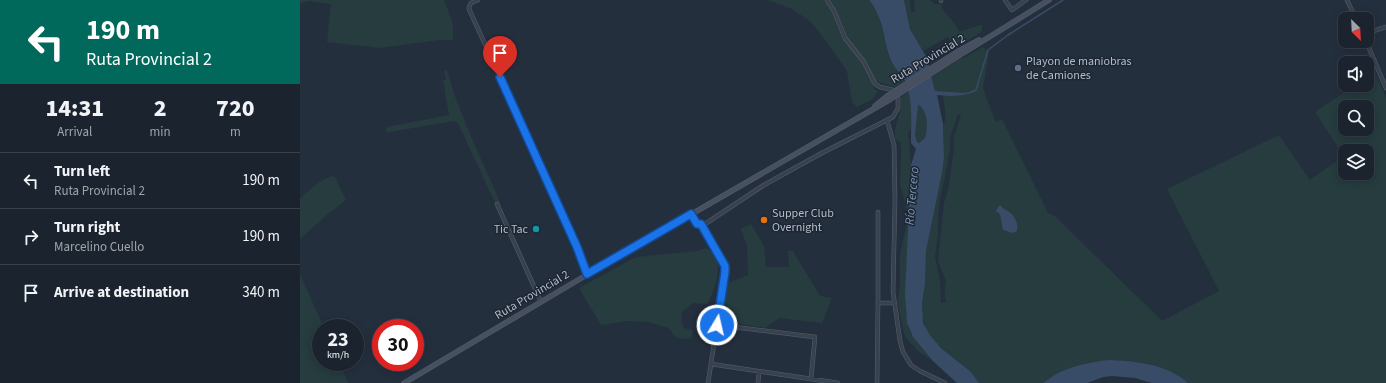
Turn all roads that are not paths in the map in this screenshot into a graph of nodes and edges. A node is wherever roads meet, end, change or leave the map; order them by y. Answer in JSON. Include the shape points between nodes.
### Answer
{"nodes":[{"id":1,"x":478,"y":0,"type":"edge"},
{"id":2,"x":827,"y":0,"type":"edge"},
{"id":3,"x":1005,"y":0,"type":"edge"},
{"id":4,"x":1026,"y":0,"type":"edge"},
{"id":5,"x":1049,"y":0,"type":"edge"},
{"id":6,"x":1347,"y":0,"type":"edge"},
{"id":7,"x":1353,"y":12,"type":"edge"},
{"id":8,"x":1386,"y":27,"type":"edge"},
{"id":9,"x":1374,"y":31,"type":"edge"},
{"id":10,"x":1369,"y":48,"type":"edge"},
{"id":11,"x":1386,"y":87,"type":"edge"},
{"id":12,"x":893,"y":90,"type":"dead end"},
{"id":13,"x":898,"y":97,"type":"dead end"},
{"id":14,"x":888,"y":120,"type":"junction"},
{"id":15,"x":497,"y":204,"type":"dead end"},
{"id":16,"x":878,"y":212,"type":"dead end"},
{"id":17,"x":691,"y":214,"type":"junction"},
{"id":18,"x":701,"y":224,"type":"junction"},
{"id":19,"x":587,"y":274,"type":"junction"},
{"id":20,"x":541,"y":302,"type":"junction"},
{"id":21,"x":878,"y":302,"type":"junction"},
{"id":22,"x":896,"y":302,"type":"junction"},
{"id":23,"x":717,"y":325,"type":"junction"},
{"id":24,"x":711,"y":364,"type":"junction"},
{"id":25,"x":759,"y":372,"type":"junction"},
{"id":26,"x":810,"y":379,"type":"junction"},
{"id":27,"x":404,"y":383,"type":"edge"},
{"id":28,"x":708,"y":383,"type":"edge"},
{"id":29,"x":758,"y":383,"type":"edge"},
{"id":30,"x":838,"y":383,"type":"edge"},
{"id":31,"x":877,"y":383,"type":"edge"},
{"id":32,"x":945,"y":383,"type":"edge"}],
"edges":[{"from":1,"to":19,"type":"street","via":[[471,3],[470,10]]},
{"from":2,"to":12,"type":"street","via":[[845,38],[864,62],[875,84]]},
{"from":3,"to":4,"type":"street","via":[[1012,10]]},
{"from":5,"to":17,"type":"main road","name":"Ruta Provincial 2","bridge":true,"via":[[958,53],[859,118]]},
{"from":6,"to":7,"type":"street"},
{"from":8,"to":9,"type":"street"},
{"from":10,"to":11,"type":"street"},
{"from":13,"to":14,"type":"street","via":[[897,112]]},
{"from":14,"to":18,"type":"street","via":[[764,185],[709,222]]},
{"from":14,"to":22,"type":"street","via":[[894,145]]},
{"from":15,"to":20,"type":"street"},
{"from":16,"to":21,"type":"street"},
{"from":17,"to":18,"type":"street","via":[[697,224]]},
{"from":17,"to":19,"type":"main road","name":"Ruta Provincial 2"},
{"from":18,"to":23,"type":"street","via":[[725,266]]},
{"from":19,"to":20,"type":"main road","name":"Ruta Provincial 2"},
{"from":20,"to":27,"type":"main road","name":"Ruta Provincial 2"},
{"from":21,"to":22,"type":"street"},
{"from":21,"to":31,"type":"street"},
{"from":22,"to":32,"type":"street","via":[[900,341],[907,359],[920,371]]},
{"from":23,"to":24,"type":"street"},
{"from":23,"to":26,"type":"street","via":[[815,337]]},
{"from":24,"to":25,"type":"street"},
{"from":24,"to":28,"type":"street"},
{"from":25,"to":26,"type":"street"},
{"from":25,"to":29,"type":"street"},
{"from":26,"to":30,"type":"street"}]}
